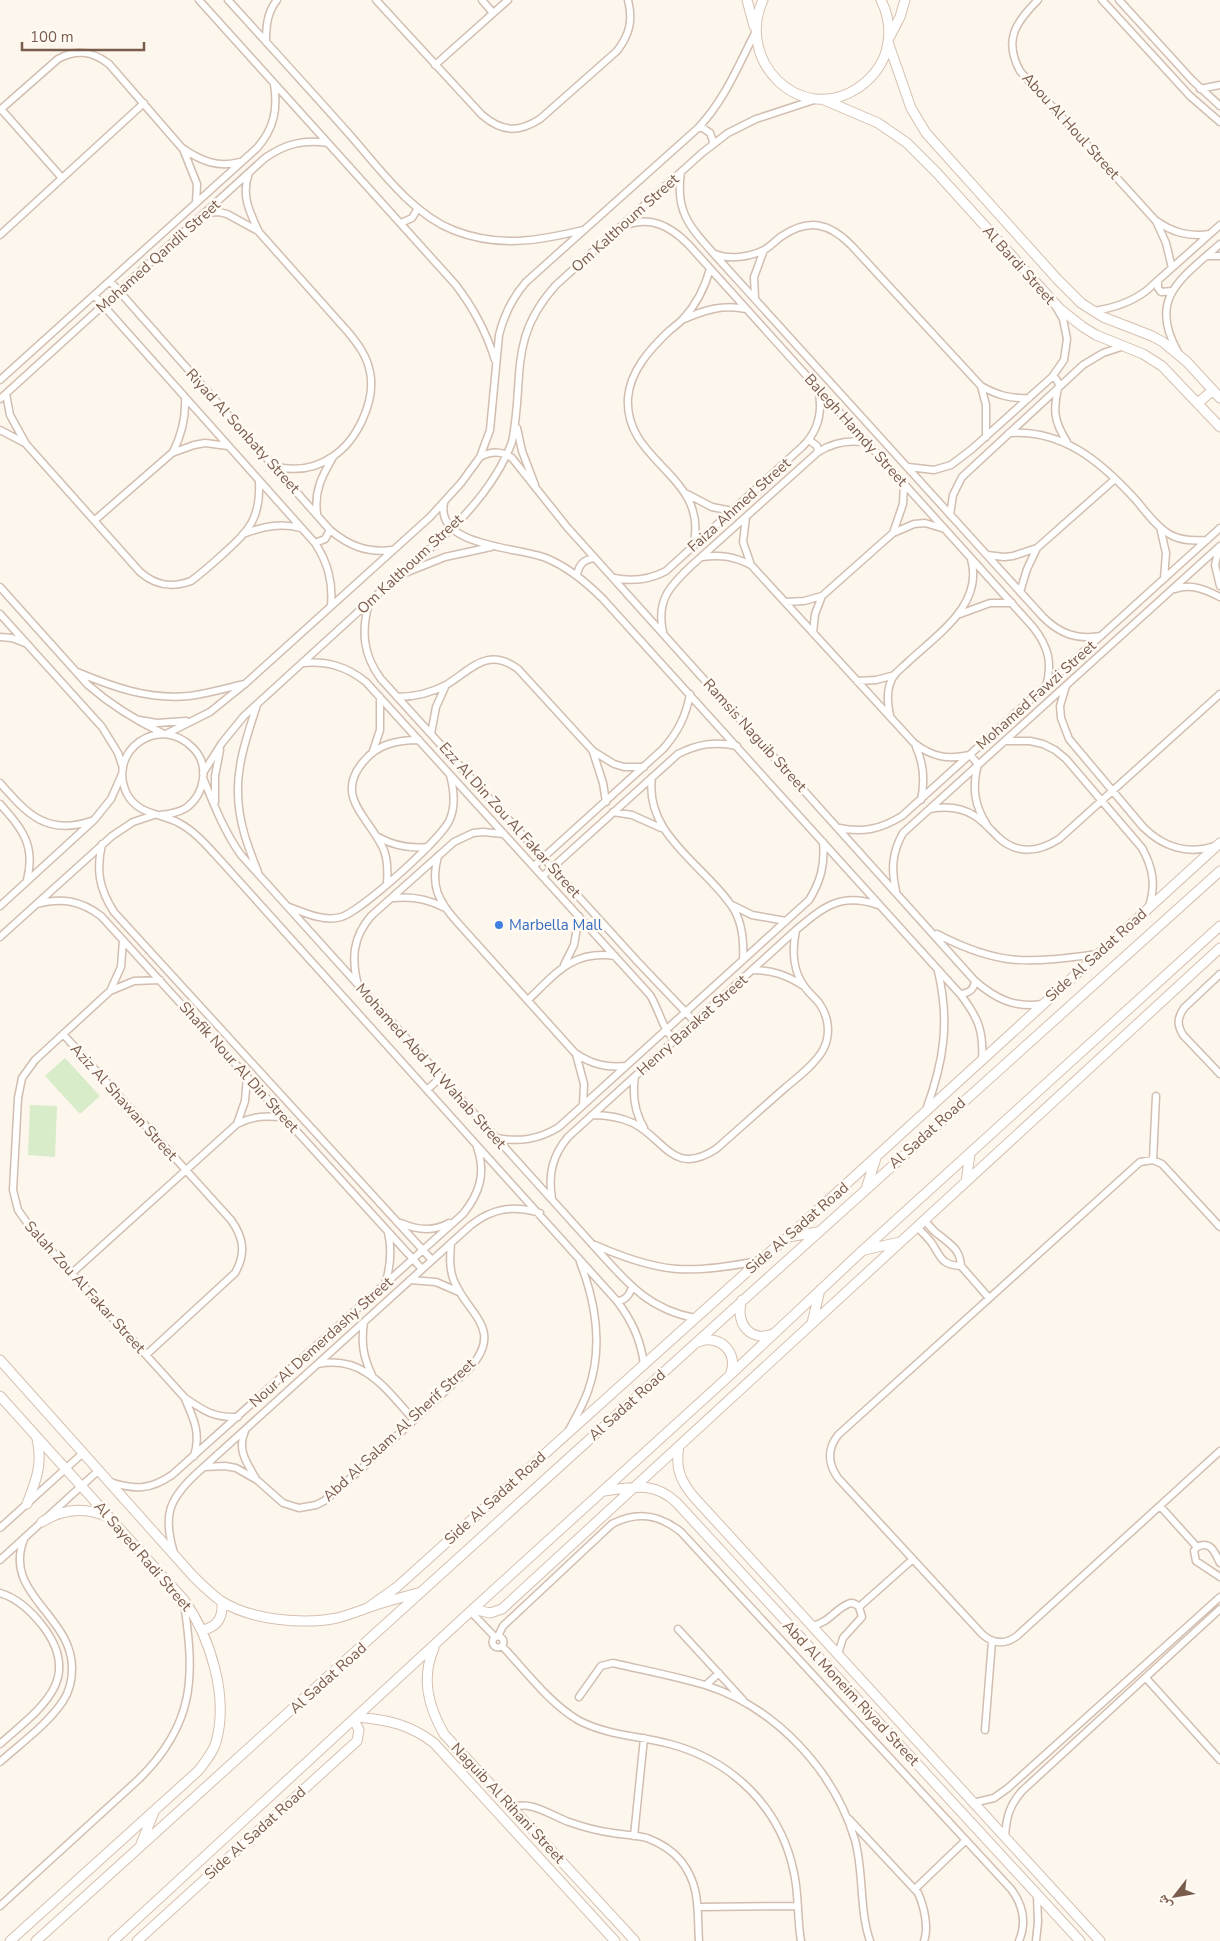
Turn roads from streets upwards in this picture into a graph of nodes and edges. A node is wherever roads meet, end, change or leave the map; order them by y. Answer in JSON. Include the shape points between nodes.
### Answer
{"nodes":[{"id":1,"x":199,"y":0,"type":"edge"},
{"id":2,"x":228,"y":0,"type":"edge"},
{"id":3,"x":277,"y":0,"type":"edge"},
{"id":4,"x":376,"y":0,"type":"edge"},
{"id":5,"x":482,"y":0,"type":"edge"},
{"id":6,"x":508,"y":0,"type":"edge"},
{"id":7,"x":628,"y":0,"type":"edge"},
{"id":8,"x":747,"y":0,"type":"edge"},
{"id":9,"x":763,"y":0,"type":"edge"},
{"id":10,"x":881,"y":0,"type":"edge"},
{"id":11,"x":905,"y":0,"type":"edge"},
{"id":12,"x":1038,"y":0,"type":"edge"},
{"id":13,"x":1102,"y":0,"type":"edge"},
{"id":14,"x":1119,"y":0,"type":"edge"},
{"id":15,"x":493,"y":13,"type":"junction"},
{"id":16,"x":755,"y":31,"type":"junction"},
{"id":17,"x":889,"y":40,"type":"junction"},
{"id":18,"x":266,"y":42,"type":"junction"},
{"id":19,"x":436,"y":65,"type":"junction"},
{"id":20,"x":274,"y":83,"type":"junction"},
{"id":21,"x":1220,"y":85,"type":"edge"},
{"id":22,"x":1200,"y":89,"type":"junction"},
{"id":23,"x":821,"y":99,"type":"junction"},
{"id":24,"x":144,"y":103,"type":"junction"},
{"id":25,"x":1220,"y":106,"type":"edge"},
{"id":26,"x":1,"y":110,"type":"edge"},
{"id":27,"x":1220,"y":122,"type":"edge"},
{"id":28,"x":698,"y":128,"type":"junction"},
{"id":29,"x":328,"y":143,"type":"junction"},
{"id":30,"x":712,"y":145,"type":"junction"},
{"id":31,"x":182,"y":148,"type":"junction"},
{"id":32,"x":242,"y":161,"type":"junction"},
{"id":33,"x":250,"y":172,"type":"junction"},
{"id":34,"x":681,"y":172,"type":"junction"},
{"id":35,"x":62,"y":178,"type":"junction"},
{"id":36,"x":196,"y":203,"type":"junction"},
{"id":37,"x":418,"y":208,"type":"junction"},
{"id":38,"x":204,"y":213,"type":"junction"},
{"id":39,"x":1156,"y":220,"type":"junction"},
{"id":40,"x":401,"y":223,"type":"junction"},
{"id":41,"x":1220,"y":225,"type":"edge"},
{"id":42,"x":619,"y":229,"type":"junction"},
{"id":43,"x":584,"y":230,"type":"junction"},
{"id":44,"x":258,"y":231,"type":"junction"},
{"id":45,"x":1210,"y":234,"type":"junction"},
{"id":46,"x":0,"y":235,"type":"edge"},
{"id":47,"x":697,"y":235,"type":"junction"},
{"id":48,"x":1022,"y":240,"type":"junction"},
{"id":49,"x":688,"y":244,"type":"junction"},
{"id":50,"x":1220,"y":244,"type":"edge"},
{"id":51,"x":764,"y":250,"type":"junction"},
{"id":52,"x":1008,"y":252,"type":"junction"},
{"id":53,"x":714,"y":254,"type":"junction"},
{"id":54,"x":1207,"y":256,"type":"junction"},
{"id":55,"x":1220,"y":256,"type":"edge"},
{"id":56,"x":1172,"y":268,"type":"junction"},
{"id":57,"x":710,"y":269,"type":"junction"},
{"id":58,"x":110,"y":281,"type":"junction"},
{"id":59,"x":1158,"y":281,"type":"junction"},
{"id":60,"x":1172,"y":290,"type":"junction"},
{"id":61,"x":119,"y":291,"type":"junction"},
{"id":62,"x":94,"y":295,"type":"junction"},
{"id":63,"x":755,"y":300,"type":"junction"},
{"id":64,"x":1051,"y":300,"type":"junction"},
{"id":65,"x":103,"y":305,"type":"junction"},
{"id":66,"x":746,"y":309,"type":"junction"},
{"id":67,"x":1093,"y":312,"type":"junction"},
{"id":68,"x":683,"y":320,"type":"junction"},
{"id":69,"x":1124,"y":346,"type":"junction"},
{"id":70,"x":1180,"y":356,"type":"junction"},
{"id":71,"x":808,"y":358,"type":"junction"},
{"id":72,"x":496,"y":363,"type":"junction"},
{"id":73,"x":799,"y":367,"type":"junction"},
{"id":74,"x":1052,"y":377,"type":"junction"},
{"id":75,"x":0,"y":380,"type":"edge"},
{"id":76,"x":981,"y":386,"type":"junction"},
{"id":77,"x":817,"y":387,"type":"junction"},
{"id":78,"x":1058,"y":388,"type":"junction"},
{"id":79,"x":1213,"y":390,"type":"junction"},
{"id":80,"x":6,"y":394,"type":"junction"},
{"id":81,"x":185,"y":398,"type":"junction"},
{"id":82,"x":1029,"y":398,"type":"junction"},
{"id":83,"x":1220,"y":398,"type":"edge"},
{"id":84,"x":0,"y":399,"type":"edge"},
{"id":85,"x":1198,"y":403,"type":"junction"},
{"id":86,"x":516,"y":415,"type":"junction"},
{"id":87,"x":1220,"y":427,"type":"edge"},
{"id":88,"x":0,"y":430,"type":"edge"},
{"id":89,"x":1009,"y":433,"type":"junction"},
{"id":90,"x":986,"y":437,"type":"junction"},
{"id":91,"x":809,"y":440,"type":"junction"},
{"id":92,"x":868,"y":443,"type":"junction"},
{"id":93,"x":1068,"y":443,"type":"junction"},
{"id":94,"x":26,"y":444,"type":"junction"},
{"id":95,"x":228,"y":446,"type":"junction"},
{"id":96,"x":972,"y":449,"type":"junction"},
{"id":97,"x":818,"y":452,"type":"junction"},
{"id":98,"x":172,"y":453,"type":"junction"},
{"id":99,"x":507,"y":455,"type":"junction"},
{"id":100,"x":333,"y":457,"type":"junction"},
{"id":101,"x":480,"y":457,"type":"junction"},
{"id":102,"x":980,"y":459,"type":"junction"},
{"id":103,"x":276,"y":466,"type":"junction"},
{"id":104,"x":906,"y":466,"type":"junction"},
{"id":105,"x":1115,"y":478,"type":"junction"},
{"id":106,"x":259,"y":481,"type":"junction"},
{"id":107,"x":904,"y":483,"type":"junction"},
{"id":108,"x":684,"y":492,"type":"junction"},
{"id":109,"x":545,"y":501,"type":"junction"},
{"id":110,"x":444,"y":502,"type":"junction"},
{"id":111,"x":732,"y":511,"type":"junction"},
{"id":112,"x":317,"y":515,"type":"junction"},
{"id":113,"x":950,"y":515,"type":"junction"},
{"id":114,"x":746,"y":517,"type":"junction"},
{"id":115,"x":95,"y":520,"type":"junction"},
{"id":116,"x":1160,"y":527,"type":"junction"},
{"id":117,"x":302,"y":528,"type":"junction"},
{"id":118,"x":452,"y":528,"type":"junction"},
{"id":119,"x":1220,"y":528,"type":"edge"},
{"id":120,"x":946,"y":529,"type":"junction"},
{"id":121,"x":330,"y":530,"type":"junction"},
{"id":122,"x":246,"y":533,"type":"junction"},
{"id":123,"x":893,"y":533,"type":"junction"},
{"id":124,"x":971,"y":538,"type":"junction"},
{"id":125,"x":1207,"y":540,"type":"junction"},
{"id":126,"x":315,"y":543,"type":"junction"},
{"id":127,"x":960,"y":545,"type":"junction"},
{"id":128,"x":1220,"y":546,"type":"edge"},
{"id":129,"x":496,"y":547,"type":"junction"},
{"id":130,"x":693,"y":547,"type":"junction"},
{"id":131,"x":1037,"y":548,"type":"junction"},
{"id":132,"x":393,"y":549,"type":"junction"},
{"id":133,"x":986,"y":554,"type":"junction"},
{"id":134,"x":683,"y":556,"type":"junction"},
{"id":135,"x":701,"y":557,"type":"junction"},
{"id":136,"x":971,"y":557,"type":"junction"},
{"id":137,"x":596,"y":558,"type":"junction"},
{"id":138,"x":751,"y":565,"type":"junction"},
{"id":139,"x":691,"y":566,"type":"junction"},
{"id":140,"x":577,"y":575,"type":"junction"},
{"id":141,"x":397,"y":577,"type":"junction"},
{"id":142,"x":614,"y":578,"type":"junction"},
{"id":143,"x":1164,"y":579,"type":"junction"},
{"id":144,"x":1220,"y":586,"type":"edge"},
{"id":145,"x":0,"y":587,"type":"edge"},
{"id":146,"x":1171,"y":590,"type":"junction"},
{"id":147,"x":1020,"y":592,"type":"junction"},
{"id":148,"x":822,"y":596,"type":"junction"},
{"id":149,"x":1220,"y":597,"type":"edge"},
{"id":150,"x":369,"y":602,"type":"junction"},
{"id":151,"x":785,"y":602,"type":"junction"},
{"id":152,"x":1012,"y":603,"type":"junction"},
{"id":153,"x":331,"y":606,"type":"junction"},
{"id":154,"x":1128,"y":612,"type":"junction"},
{"id":155,"x":0,"y":614,"type":"edge"},
{"id":156,"x":958,"y":614,"type":"junction"},
{"id":157,"x":1043,"y":618,"type":"junction"},
{"id":158,"x":1136,"y":621,"type":"junction"},
{"id":159,"x":1034,"y":626,"type":"junction"},
{"id":160,"x":663,"y":633,"type":"junction"},
{"id":161,"x":813,"y":633,"type":"junction"},
{"id":162,"x":1101,"y":636,"type":"junction"},
{"id":163,"x":0,"y":637,"type":"edge"},
{"id":164,"x":27,"y":644,"type":"junction"},
{"id":165,"x":303,"y":663,"type":"junction"},
{"id":166,"x":76,"y":672,"type":"junction"},
{"id":167,"x":895,"y":675,"type":"junction"},
{"id":168,"x":857,"y":681,"type":"junction"},
{"id":169,"x":246,"y":684,"type":"junction"},
{"id":170,"x":1066,"y":684,"type":"junction"},
{"id":171,"x":446,"y":685,"type":"junction"},
{"id":172,"x":1046,"y":686,"type":"junction"},
{"id":173,"x":690,"y":694,"type":"junction"},
{"id":174,"x":1220,"y":694,"type":"edge"},
{"id":175,"x":380,"y":697,"type":"junction"},
{"id":176,"x":397,"y":697,"type":"junction"},
{"id":177,"x":257,"y":705,"type":"junction"},
{"id":178,"x":130,"y":717,"type":"junction"},
{"id":179,"x":197,"y":718,"type":"junction"},
{"id":180,"x":891,"y":718,"type":"junction"},
{"id":181,"x":164,"y":734,"type":"junction"},
{"id":182,"x":431,"y":734,"type":"junction"},
{"id":183,"x":419,"y":740,"type":"junction"},
{"id":184,"x":1003,"y":742,"type":"junction"},
{"id":185,"x":222,"y":743,"type":"junction"},
{"id":186,"x":914,"y":744,"type":"junction"},
{"id":187,"x":736,"y":746,"type":"junction"},
{"id":188,"x":373,"y":751,"type":"junction"},
{"id":189,"x":593,"y":751,"type":"junction"},
{"id":190,"x":970,"y":755,"type":"junction"},
{"id":191,"x":978,"y":764,"type":"junction"},
{"id":192,"x":644,"y":767,"type":"junction"},
{"id":193,"x":122,"y":771,"type":"junction"},
{"id":194,"x":450,"y":774,"type":"junction"},
{"id":195,"x":203,"y":775,"type":"junction"},
{"id":196,"x":652,"y":777,"type":"junction"},
{"id":197,"x":0,"y":783,"type":"edge"},
{"id":198,"x":1112,"y":791,"type":"junction"},
{"id":199,"x":920,"y":800,"type":"junction"},
{"id":200,"x":1101,"y":800,"type":"junction"},
{"id":201,"x":606,"y":802,"type":"junction"},
{"id":202,"x":0,"y":804,"type":"edge"},
{"id":203,"x":929,"y":809,"type":"junction"},
{"id":204,"x":216,"y":811,"type":"junction"},
{"id":205,"x":613,"y":812,"type":"junction"},
{"id":206,"x":158,"y":815,"type":"junction"},
{"id":207,"x":902,"y":816,"type":"junction"},
{"id":208,"x":94,"y":820,"type":"junction"},
{"id":209,"x":987,"y":825,"type":"junction"},
{"id":210,"x":910,"y":826,"type":"junction"},
{"id":211,"x":839,"y":828,"type":"junction"},
{"id":212,"x":662,"y":829,"type":"junction"},
{"id":213,"x":505,"y":834,"type":"junction"},
{"id":214,"x":377,"y":836,"type":"junction"},
{"id":215,"x":823,"y":842,"type":"junction"},
{"id":216,"x":102,"y":844,"type":"junction"},
{"id":217,"x":1219,"y":844,"type":"edge"},
{"id":218,"x":428,"y":847,"type":"junction"},
{"id":219,"x":438,"y":856,"type":"junction"},
{"id":220,"x":544,"y":858,"type":"junction"},
{"id":221,"x":534,"y":866,"type":"junction"},
{"id":222,"x":552,"y":867,"type":"junction"},
{"id":223,"x":1220,"y":871,"type":"edge"},
{"id":224,"x":259,"y":876,"type":"junction"},
{"id":225,"x":543,"y":876,"type":"junction"},
{"id":226,"x":26,"y":882,"type":"junction"},
{"id":227,"x":388,"y":883,"type":"junction"},
{"id":228,"x":896,"y":892,"type":"junction"},
{"id":229,"x":391,"y":898,"type":"junction"},
{"id":230,"x":37,"y":904,"type":"junction"},
{"id":231,"x":880,"y":905,"type":"junction"},
{"id":232,"x":0,"y":906,"type":"edge"},
{"id":233,"x":732,"y":906,"type":"junction"},
{"id":234,"x":287,"y":907,"type":"junction"},
{"id":235,"x":1149,"y":907,"type":"junction"},
{"id":236,"x":444,"y":908,"type":"junction"},
{"id":237,"x":579,"y":916,"type":"junction"},
{"id":238,"x":786,"y":921,"type":"junction"},
{"id":239,"x":1220,"y":926,"type":"edge"},
{"id":240,"x":796,"y":930,"type":"junction"},
{"id":241,"x":932,"y":932,"type":"junction"},
{"id":242,"x":0,"y":937,"type":"edge"},
{"id":243,"x":123,"y":940,"type":"junction"},
{"id":244,"x":1220,"y":948,"type":"edge"},
{"id":245,"x":1098,"y":954,"type":"junction"},
{"id":246,"x":615,"y":956,"type":"junction"},
{"id":247,"x":743,"y":960,"type":"junction"},
{"id":248,"x":637,"y":961,"type":"junction"},
{"id":249,"x":564,"y":966,"type":"junction"},
{"id":250,"x":628,"y":969,"type":"junction"},
{"id":251,"x":752,"y":970,"type":"junction"},
{"id":252,"x":938,"y":970,"type":"junction"},
{"id":253,"x":1220,"y":974,"type":"edge"},
{"id":254,"x":160,"y":980,"type":"junction"},
{"id":255,"x":975,"y":981,"type":"junction"},
{"id":256,"x":358,"y":986,"type":"junction"},
{"id":257,"x":804,"y":986,"type":"junction"},
{"id":258,"x":110,"y":990,"type":"junction"},
{"id":259,"x":960,"y":994,"type":"junction"},
{"id":260,"x":528,"y":1000,"type":"junction"},
{"id":261,"x":1042,"y":1004,"type":"junction"},
{"id":262,"x":686,"y":1012,"type":"junction"},
{"id":263,"x":695,"y":1022,"type":"junction"},
{"id":264,"x":666,"y":1030,"type":"junction"},
{"id":265,"x":63,"y":1034,"type":"junction"},
{"id":266,"x":674,"y":1040,"type":"junction"},
{"id":267,"x":235,"y":1044,"type":"junction"},
{"id":268,"x":226,"y":1053,"type":"junction"},
{"id":269,"x":575,"y":1053,"type":"junction"},
{"id":270,"x":982,"y":1061,"type":"junction"},
{"id":271,"x":626,"y":1066,"type":"junction"},
{"id":272,"x":1220,"y":1074,"type":"edge"},
{"id":273,"x":247,"y":1076,"type":"junction"},
{"id":274,"x":635,"y":1076,"type":"junction"},
{"id":275,"x":441,"y":1077,"type":"junction"},
{"id":276,"x":428,"y":1089,"type":"junction"},
{"id":277,"x":1156,"y":1096,"type":"dead end"},
{"id":278,"x":583,"y":1105,"type":"junction"},
{"id":279,"x":924,"y":1114,"type":"junction"},
{"id":280,"x":592,"y":1116,"type":"junction"},
{"id":281,"x":285,"y":1118,"type":"junction"},
{"id":282,"x":237,"y":1124,"type":"junction"},
{"id":283,"x":646,"y":1132,"type":"junction"},
{"id":284,"x":496,"y":1138,"type":"junction"},
{"id":285,"x":476,"y":1143,"type":"junction"},
{"id":286,"x":970,"y":1154,"type":"junction"},
{"id":287,"x":876,"y":1158,"type":"junction"},
{"id":288,"x":1153,"y":1160,"type":"junction"},
{"id":289,"x":186,"y":1170,"type":"junction"},
{"id":290,"x":966,"y":1182,"type":"junction"},
{"id":291,"x":867,"y":1187,"type":"junction"},
{"id":292,"x":553,"y":1200,"type":"junction"},
{"id":293,"x":540,"y":1213,"type":"junction"},
{"id":294,"x":457,"y":1219,"type":"junction"},
{"id":295,"x":924,"y":1220,"type":"junction"},
{"id":296,"x":398,"y":1222,"type":"junction"},
{"id":297,"x":917,"y":1227,"type":"junction"},
{"id":298,"x":1220,"y":1227,"type":"edge"},
{"id":299,"x":388,"y":1231,"type":"junction"},
{"id":300,"x":817,"y":1232,"type":"junction"},
{"id":301,"x":788,"y":1237,"type":"junction"},
{"id":302,"x":943,"y":1239,"type":"junction"},
{"id":303,"x":901,"y":1242,"type":"junction"},
{"id":304,"x":451,"y":1243,"type":"junction"},
{"id":305,"x":592,"y":1244,"type":"junction"},
{"id":306,"x":934,"y":1247,"type":"junction"},
{"id":307,"x":423,"y":1250,"type":"junction"},
{"id":308,"x":862,"y":1251,"type":"junction"},
{"id":309,"x":578,"y":1256,"type":"junction"},
{"id":310,"x":413,"y":1259,"type":"junction"},
{"id":311,"x":432,"y":1260,"type":"junction"},
{"id":312,"x":759,"y":1261,"type":"junction"},
{"id":313,"x":961,"y":1266,"type":"junction"},
{"id":314,"x":422,"y":1269,"type":"junction"},
{"id":315,"x":72,"y":1273,"type":"junction"},
{"id":316,"x":410,"y":1280,"type":"junction"},
{"id":317,"x":384,"y":1285,"type":"junction"},
{"id":318,"x":632,"y":1286,"type":"junction"},
{"id":319,"x":820,"y":1290,"type":"junction"},
{"id":320,"x":460,"y":1292,"type":"junction"},
{"id":321,"x":990,"y":1298,"type":"junction"},
{"id":322,"x":742,"y":1300,"type":"junction"},
{"id":323,"x":617,"y":1301,"type":"junction"},
{"id":324,"x":695,"y":1318,"type":"junction"},
{"id":325,"x":364,"y":1322,"type":"junction"},
{"id":326,"x":812,"y":1323,"type":"junction"},
{"id":327,"x":776,"y":1332,"type":"junction"},
{"id":328,"x":696,"y":1343,"type":"junction"},
{"id":329,"x":146,"y":1355,"type":"junction"},
{"id":330,"x":0,"y":1360,"type":"edge"},
{"id":331,"x":317,"y":1364,"type":"junction"},
{"id":332,"x":644,"y":1365,"type":"junction"},
{"id":333,"x":373,"y":1376,"type":"junction"},
{"id":334,"x":728,"y":1377,"type":"junction"},
{"id":335,"x":0,"y":1396,"type":"edge"},
{"id":336,"x":185,"y":1398,"type":"junction"},
{"id":337,"x":238,"y":1417,"type":"junction"},
{"id":338,"x":414,"y":1420,"type":"junction"},
{"id":339,"x":245,"y":1430,"type":"junction"},
{"id":340,"x":221,"y":1432,"type":"junction"},
{"id":341,"x":567,"y":1434,"type":"junction"},
{"id":342,"x":36,"y":1436,"type":"junction"},
{"id":343,"x":230,"y":1443,"type":"junction"},
{"id":344,"x":679,"y":1446,"type":"junction"},
{"id":345,"x":1220,"y":1451,"type":"edge"},
{"id":346,"x":83,"y":1453,"type":"junction"},
{"id":347,"x":193,"y":1457,"type":"junction"},
{"id":348,"x":187,"y":1463,"type":"junction"},
{"id":349,"x":66,"y":1468,"type":"junction"},
{"id":350,"x":203,"y":1468,"type":"junction"},
{"id":351,"x":99,"y":1470,"type":"junction"},
{"id":352,"x":196,"y":1474,"type":"junction"},
{"id":353,"x":257,"y":1480,"type":"junction"},
{"id":354,"x":108,"y":1481,"type":"junction"},
{"id":355,"x":82,"y":1486,"type":"junction"},
{"id":356,"x":633,"y":1487,"type":"junction"},
{"id":357,"x":603,"y":1491,"type":"junction"},
{"id":358,"x":693,"y":1496,"type":"junction"},
{"id":359,"x":27,"y":1504,"type":"junction"},
{"id":360,"x":1160,"y":1506,"type":"junction"},
{"id":361,"x":681,"y":1507,"type":"junction"},
{"id":362,"x":108,"y":1516,"type":"junction"},
{"id":363,"x":42,"y":1522,"type":"junction"},
{"id":364,"x":0,"y":1528,"type":"edge"},
{"id":365,"x":25,"y":1538,"type":"junction"},
{"id":366,"x":1197,"y":1547,"type":"junction"},
{"id":367,"x":174,"y":1555,"type":"junction"},
{"id":368,"x":913,"y":1559,"type":"junction"},
{"id":369,"x":0,"y":1560,"type":"edge"},
{"id":370,"x":1220,"y":1564,"type":"edge"},
{"id":371,"x":1214,"y":1571,"type":"junction"},
{"id":372,"x":1220,"y":1577,"type":"edge"},
{"id":373,"x":423,"y":1591,"type":"junction"},
{"id":374,"x":0,"y":1592,"type":"edge"},
{"id":375,"x":1220,"y":1597,"type":"edge"},
{"id":376,"x":184,"y":1600,"type":"junction"},
{"id":377,"x":222,"y":1602,"type":"junction"},
{"id":378,"x":369,"y":1607,"type":"junction"},
{"id":379,"x":859,"y":1607,"type":"junction"},
{"id":380,"x":1220,"y":1609,"type":"edge"},
{"id":381,"x":472,"y":1610,"type":"junction"},
{"id":382,"x":812,"y":1626,"type":"junction"},
{"id":383,"x":678,"y":1628,"type":"dead end"},
{"id":384,"x":202,"y":1630,"type":"junction"},
{"id":385,"x":497,"y":1637,"type":"junction"},
{"id":386,"x":992,"y":1641,"type":"junction"},
{"id":387,"x":435,"y":1644,"type":"junction"},
{"id":388,"x":838,"y":1654,"type":"junction"},
{"id":389,"x":719,"y":1673,"type":"junction"},
{"id":390,"x":1146,"y":1678,"type":"junction"},
{"id":391,"x":706,"y":1685,"type":"junction"},
{"id":392,"x":579,"y":1697,"type":"dead end"},
{"id":393,"x":747,"y":1704,"type":"junction"},
{"id":394,"x":356,"y":1718,"type":"junction"},
{"id":395,"x":985,"y":1730,"type":"dead end"},
{"id":396,"x":444,"y":1734,"type":"junction"},
{"id":397,"x":912,"y":1735,"type":"junction"},
{"id":398,"x":644,"y":1738,"type":"junction"},
{"id":399,"x":434,"y":1743,"type":"junction"},
{"id":400,"x":0,"y":1744,"type":"edge"},
{"id":401,"x":900,"y":1746,"type":"junction"},
{"id":402,"x":1220,"y":1760,"type":"edge"},
{"id":403,"x":0,"y":1762,"type":"edge"},
{"id":404,"x":974,"y":1803,"type":"junction"},
{"id":405,"x":512,"y":1808,"type":"junction"},
{"id":406,"x":155,"y":1810,"type":"junction"},
{"id":407,"x":844,"y":1814,"type":"junction"},
{"id":408,"x":863,"y":1834,"type":"junction"},
{"id":409,"x":634,"y":1836,"type":"junction"},
{"id":410,"x":1005,"y":1839,"type":"junction"},
{"id":411,"x":854,"y":1840,"type":"junction"},
{"id":412,"x":966,"y":1840,"type":"junction"},
{"id":413,"x":139,"y":1848,"type":"junction"},
{"id":414,"x":915,"y":1889,"type":"junction"},
{"id":415,"x":1037,"y":1895,"type":"junction"},
{"id":416,"x":0,"y":1906,"type":"edge"},
{"id":417,"x":798,"y":1906,"type":"junction"},
{"id":418,"x":699,"y":1907,"type":"junction"},
{"id":419,"x":10,"y":1941,"type":"edge"},
{"id":420,"x":36,"y":1941,"type":"edge"},
{"id":421,"x":113,"y":1941,"type":"edge"},
{"id":422,"x":137,"y":1941,"type":"edge"},
{"id":423,"x":615,"y":1941,"type":"edge"},
{"id":424,"x":635,"y":1941,"type":"edge"},
{"id":425,"x":699,"y":1941,"type":"edge"},
{"id":426,"x":801,"y":1941,"type":"edge"},
{"id":427,"x":870,"y":1941,"type":"edge"},
{"id":428,"x":924,"y":1941,"type":"edge"},
{"id":429,"x":1019,"y":1941,"type":"edge"},
{"id":430,"x":1036,"y":1941,"type":"edge"},
{"id":431,"x":1080,"y":1941,"type":"edge"},
{"id":432,"x":1100,"y":1941,"type":"edge"}],
"edges":[{"from":1,"to":20,"type":"street"},
{"from":2,"to":18,"type":"street"},
{"from":3,"to":18,"type":"street","via":[[267,21]]},
{"from":4,"to":19,"type":"street"},
{"from":5,"to":15,"type":"street"},
{"from":6,"to":15,"type":"street"},
{"from":7,"to":19,"type":"street","via":[[631,27],[626,40],[540,120],[529,126],[517,129],[492,124]]},
{"from":8,"to":16,"type":"street"},
{"from":9,"to":16,"type":"street"},
{"from":10,"to":17,"type":"street","name":"Al Bardi Street","via":[[888,22]]},
{"from":11,"to":17,"type":"street"},
{"from":12,"to":39,"type":"street","name":"Abou Al Houl Street","via":[[1015,30],[1012,40],[1015,61]]},
{"from":13,"to":27,"type":"street","via":[[1190,96]]},
{"from":14,"to":22,"type":"street"},
{"from":15,"to":19,"type":"street"},
{"from":16,"to":23,"type":"street","via":[[760,58],[774,78],[795,93]]},
{"from":16,"to":28,"type":"street","name":"Om Kalthoum Street","via":[[720,101]]},
{"from":17,"to":23,"type":"street","via":[[880,64],[866,83],[852,92]]},
{"from":17,"to":48,"type":"street","name":"Al Bardi Street","via":[[911,108],[926,133]]},
{"from":18,"to":37,"type":"street"},
{"from":20,"to":29,"type":"street"},
{"from":20,"to":32,"type":"street","name":"Mohamed Qandil Street","via":[[276,107],[270,129],[257,148]]},
{"from":21,"to":22,"type":"street"},
{"from":22,"to":25,"type":"street"},
{"from":23,"to":30,"type":"street","name":"Om Kalthoum Street","via":[[756,119]]},
{"from":23,"to":52,"type":"street","name":"Al Bardi Street","via":[[878,123],[907,143]]},
{"from":24,"to":26,"type":"street","via":[[100,57],[78,52],[67,54],[53,63]]},
{"from":24,"to":31,"type":"street"},
{"from":24,"to":35,"type":"street"},
{"from":26,"to":35,"type":"street"},
{"from":28,"to":30,"type":"street","via":[[710,133]]},
{"from":28,"to":43,"type":"street","name":"Om Kalthoum Street"},
{"from":29,"to":33,"type":"street","name":"Mohamed Qandil Street","via":[[306,141],[284,146]]},
{"from":29,"to":40,"type":"street"},
{"from":30,"to":34,"type":"street","name":"Om Kalthoum Street"},
{"from":31,"to":32,"type":"street","via":[[212,164]]},
{"from":31,"to":36,"type":"street","via":[[195,174]]},
{"from":32,"to":36,"type":"street","name":"Mohamed Qandil Street"},
{"from":33,"to":38,"type":"street","name":"Mohamed Qandil Street"},
{"from":33,"to":44,"type":"street","via":[[246,202]]},
{"from":34,"to":42,"type":"street","name":"Om Kalthoum Street"},
{"from":34,"to":47,"type":"street","name":"Balegh Hamdy Street","via":[[679,200],[683,214]]},
{"from":35,"to":46,"type":"street"},
{"from":36,"to":58,"type":"street","name":"Mohamed Qandil Street"},
{"from":37,"to":40,"type":"street","via":[[412,218]]},
{"from":37,"to":43,"type":"street","via":[[452,230],[496,241],[533,241]]},
{"from":38,"to":44,"type":"street","via":[[227,214]]},
{"from":38,"to":61,"type":"street","name":"Mohamed Qandil Street"},
{"from":39,"to":45,"type":"street","name":"Abou Al Houl Street","via":[[1176,232],[1198,236]]},
{"from":39,"to":56,"type":"street","name":"Abou Al Houl Street"},
{"from":40,"to":72,"type":"street","via":[[466,298],[484,329]]},
{"from":41,"to":45,"type":"street"},
{"from":42,"to":49,"type":"street","name":"Balegh Hamdy Street","via":[[631,223],[656,222],[668,227]]},
{"from":42,"to":86,"type":"street","name":"Om Kalthoum Street","via":[[556,285],[536,310],[520,354]]},
{"from":43,"to":72,"type":"street","name":"Om Kalthoum Street","via":[[526,282],[512,301],[502,323]]},
{"from":44,"to":100,"type":"street","via":[[359,345],[366,359],[371,390],[368,402],[351,438]]},
{"from":45,"to":56,"type":"street"},
{"from":47,"to":49,"type":"street"},
{"from":47,"to":53,"type":"street","name":"Balegh Hamdy Street"},
{"from":48,"to":52,"type":"street"},
{"from":48,"to":67,"type":"street","name":"Al Bardi Street"},
{"from":49,"to":57,"type":"street","name":"Balegh Hamdy Street"},
{"from":50,"to":54,"type":"street"},
{"from":51,"to":53,"type":"street","via":[[736,257]]},
{"from":51,"to":63,"type":"street","via":[[754,278]]},
{"from":51,"to":76,"type":"street","via":[[798,227],[816,225],[834,230]]},
{"from":52,"to":64,"type":"street","name":"Al Bardi Street"},
{"from":53,"to":63,"type":"street","name":"Balegh Hamdy Street"},
{"from":54,"to":55,"type":"street"},
{"from":54,"to":60,"type":"street"},
{"from":56,"to":59,"type":"street"},
{"from":57,"to":66,"type":"street","name":"Balegh Hamdy Street"},
{"from":57,"to":68,"type":"street","via":[[699,297]]},
{"from":58,"to":61,"type":"street","name":"Riyad Al Sonbaty Street"},
{"from":58,"to":62,"type":"street","name":"Mohamed Qandil Street"},
{"from":59,"to":60,"type":"street","via":[[1161,292]]},
{"from":59,"to":67,"type":"street","via":[[1135,299]]},
{"from":60,"to":70,"type":"street","via":[[1166,323]]},
{"from":61,"to":65,"type":"street","name":"Mohamed Qandil Street"},
{"from":61,"to":103,"type":"street","name":"Riyad Al Sonbaty Street"},
{"from":62,"to":65,"type":"street","name":"Riyad Al Sonbaty Street"},
{"from":62,"to":75,"type":"street","name":"Mohamed Qandil Street"},
{"from":63,"to":71,"type":"street","name":"Balegh Hamdy Street"},
{"from":64,"to":69,"type":"street","name":"Al Bardi Street","via":[[1082,327]]},
{"from":64,"to":74,"type":"street","via":[[1063,319],[1067,339],[1064,360]]},
{"from":65,"to":80,"type":"street","name":"Mohamed Qandil Street"},
{"from":65,"to":81,"type":"street","name":"Riyad Al Sonbaty Street"},
{"from":66,"to":68,"type":"street","via":[[718,307]]},
{"from":66,"to":73,"type":"street","name":"Balegh Hamdy Street"},
{"from":67,"to":70,"type":"street","name":"Al Bardi Street","via":[[1152,336]]},
{"from":68,"to":108,"type":"street","via":[[658,342],[637,368],[628,398],[630,419],[639,439]]},
{"from":69,"to":78,"type":"street","via":[[1092,359]]},
{"from":69,"to":85,"type":"street","name":"Al Bardi Street","via":[[1162,366]]},
{"from":70,"to":79,"type":"street","name":"Al Bardi Street"},
{"from":71,"to":73,"type":"street"},
{"from":71,"to":104,"type":"street","name":"Balegh Hamdy Street"},
{"from":72,"to":101,"type":"street","name":"Om Kalthoum Street","via":[[490,430]]},
{"from":73,"to":77,"type":"street","name":"Balegh Hamdy Street"},
{"from":74,"to":78,"type":"street","via":[[1058,380]]},
{"from":74,"to":82,"type":"street"},
{"from":76,"to":82,"type":"street","via":[[1004,397]]},
{"from":76,"to":90,"type":"street","via":[[986,405]]},
{"from":77,"to":91,"type":"street","name":"Faiza Ahmed Street","via":[[820,415]]},
{"from":77,"to":92,"type":"street","name":"Balegh Hamdy Street"},
{"from":78,"to":89,"type":"street"},
{"from":78,"to":93,"type":"street","via":[[1054,411],[1056,423]]},
{"from":79,"to":83,"type":"street","name":"Al Bardi Street"},
{"from":79,"to":85,"type":"street"},
{"from":80,"to":84,"type":"street","name":"Mohamed Qandil Street"},
{"from":80,"to":94,"type":"street","via":[[14,425]]},
{"from":81,"to":95,"type":"street","name":"Riyad Al Sonbaty Street"},
{"from":81,"to":98,"type":"street","via":[[184,421]]},
{"from":82,"to":90,"type":"street"},
{"from":85,"to":87,"type":"street","name":"Al Bardi Street"},
{"from":86,"to":99,"type":"street","name":"Om Kalthoum Street"},
{"from":86,"to":109,"type":"street","via":[[522,451]]},
{"from":88,"to":94,"type":"street"},
{"from":89,"to":93,"type":"street","via":[[1033,432]]},
{"from":89,"to":102,"type":"street"},
{"from":90,"to":96,"type":"street"},
{"from":91,"to":97,"type":"street","via":[[815,443]]},
{"from":91,"to":111,"type":"street","name":"Faiza Ahmed Street"},
{"from":92,"to":97,"type":"street","name":"Faiza Ahmed Street","via":[[847,441]]},
{"from":92,"to":107,"type":"street","name":"Balegh Hamdy Street"},
{"from":93,"to":105,"type":"street"},
{"from":94,"to":115,"type":"street"},
{"from":95,"to":98,"type":"street","via":[[194,444]]},
{"from":95,"to":106,"type":"street","name":"Riyad Al Sonbaty Street"},
{"from":96,"to":102,"type":"street","via":[[973,455]]},
{"from":96,"to":104,"type":"street","via":[[943,468],[925,470]]},
{"from":97,"to":114,"type":"street","name":"Faiza Ahmed Street"},
{"from":98,"to":115,"type":"street"},
{"from":99,"to":101,"type":"street","via":[[490,452]]},
{"from":99,"to":109,"type":"street","name":"Ramsis Naguib Street"},
{"from":99,"to":118,"type":"street","name":"Om Kalthoum Street","via":[[485,489]]},
{"from":100,"to":103,"type":"street","via":[[304,469]]},
{"from":100,"to":112,"type":"street","via":[[319,482]]},
{"from":101,"to":110,"type":"street","name":"Om Kalthoum Street"},
{"from":102,"to":113,"type":"street","via":[[952,495]]},
{"from":103,"to":112,"type":"street","name":"Riyad Al Sonbaty Street"},
{"from":104,"to":113,"type":"street","name":"Balegh Hamdy Street"},
{"from":105,"to":116,"type":"street"},
{"from":105,"to":131,"type":"street"},
{"from":106,"to":117,"type":"street","name":"Riyad Al Sonbaty Street"},
{"from":106,"to":122,"type":"street","via":[[259,503]]},
{"from":107,"to":120,"type":"street","name":"Balegh Hamdy Street"},
{"from":107,"to":123,"type":"street","via":[[903,504]]},
{"from":108,"to":111,"type":"street","via":[[712,507]]},
{"from":108,"to":130,"type":"street","via":[[695,512]]},
{"from":109,"to":137,"type":"street","name":"Ramsis Naguib Street"},
{"from":110,"to":118,"type":"street","via":[[444,516]]},
{"from":110,"to":132,"type":"street","name":"Om Kalthoum Street"},
{"from":111,"to":130,"type":"street","name":"Faiza Ahmed Street"},
{"from":112,"to":121,"type":"street","name":"Riyad Al Sonbaty Street"},
{"from":113,"to":124,"type":"street","name":"Balegh Hamdy Street"},
{"from":114,"to":135,"type":"street","name":"Faiza Ahmed Street"},
{"from":114,"to":138,"type":"street","via":[[743,542]]},
{"from":115,"to":122,"type":"street","via":[[149,579],[170,586],[191,581]]},
{"from":116,"to":125,"type":"street","via":[[1182,539]]},
{"from":116,"to":143,"type":"street","via":[[1166,553]]},
{"from":117,"to":122,"type":"street","via":[[280,525]]},
{"from":117,"to":126,"type":"street","name":"Riyad Al Sonbaty Street"},
{"from":118,"to":129,"type":"street","name":"Ramsis Naguib Street","via":[[471,540]]},
{"from":118,"to":141,"type":"street","name":"Om Kalthoum Street"},
{"from":119,"to":125,"type":"street","name":"Mohamed Fawzi Street"},
{"from":120,"to":123,"type":"street","via":[[924,523]]},
{"from":120,"to":127,"type":"street","name":"Balegh Hamdy Street"},
{"from":121,"to":126,"type":"street","via":[[325,539]]},
{"from":121,"to":132,"type":"street","name":"Riyad Al Sonbaty Street","via":[[359,548]]},
{"from":123,"to":148,"type":"street"},
{"from":124,"to":127,"type":"street"},
{"from":124,"to":133,"type":"street","name":"Balegh Hamdy Street"},
{"from":125,"to":143,"type":"street","name":"Mohamed Fawzi Street"},
{"from":126,"to":153,"type":"street","name":"Riyad Al Sonbaty Street","via":[[328,566]]},
{"from":127,"to":136,"type":"street","name":"Balegh Hamdy Street"},
{"from":128,"to":144,"type":"street","via":[[1215,565]]},
{"from":128,"to":146,"type":"street","name":"Mohamed Fawzi Street"},
{"from":129,"to":140,"type":"street","name":"Ramsis Naguib Street","via":[[530,552]]},
{"from":129,"to":141,"type":"street","via":[[445,557]]},
{"from":130,"to":134,"type":"street","name":"Faiza Ahmed Street"},
{"from":131,"to":133,"type":"street","via":[[1013,556]]},
{"from":131,"to":147,"type":"street"},
{"from":132,"to":153,"type":"street","name":"Om Kalthoum Street"},
{"from":133,"to":147,"type":"street","name":"Balegh Hamdy Street"},
{"from":134,"to":139,"type":"street","via":[[686,564]]},
{"from":134,"to":142,"type":"street","name":"Faiza Ahmed Street","via":[[656,576],[635,580]]},
{"from":135,"to":138,"type":"street","via":[[732,557]]},
{"from":135,"to":139,"type":"street","name":"Faiza Ahmed Street"},
{"from":136,"to":152,"type":"street","name":"Balegh Hamdy Street"},
{"from":136,"to":156,"type":"street","via":[[973,586]]},
{"from":137,"to":140,"type":"street","via":[[585,560]]},
{"from":137,"to":142,"type":"street","name":"Ramsis Naguib Street"},
{"from":138,"to":151,"type":"street"},
{"from":139,"to":160,"type":"street","name":"Faiza Ahmed Street","via":[[674,582],[663,601]]},
{"from":140,"to":173,"type":"street","name":"Ramsis Naguib Street"},
{"from":141,"to":150,"type":"street","name":"Om Kalthoum Street"},
{"from":142,"to":160,"type":"street","name":"Ramsis Naguib Street"},
{"from":143,"to":154,"type":"street","name":"Mohamed Fawzi Street"},
{"from":145,"to":166,"type":"street"},
{"from":146,"to":149,"type":"street","via":[[1199,588]]},
{"from":146,"to":158,"type":"street","name":"Mohamed Fawzi Street"},
{"from":147,"to":157,"type":"street","name":"Balegh Hamdy Street"},
{"from":148,"to":151,"type":"street"},
{"from":148,"to":161,"type":"street","via":[[815,614]]},
{"from":150,"to":165,"type":"street","name":"Om Kalthoum Street"},
{"from":150,"to":176,"type":"street","name":"Ezz Al Din Zou Al Fakar Street","via":[[364,631],[368,657]]},
{"from":151,"to":161,"type":"street"},
{"from":152,"to":156,"type":"street","via":[[990,603]]},
{"from":152,"to":159,"type":"street","name":"Balegh Hamdy Street"},
{"from":153,"to":169,"type":"street","name":"Om Kalthoum Street"},
{"from":154,"to":158,"type":"street"},
{"from":154,"to":162,"type":"street","name":"Mohamed Fawzi Street"},
{"from":155,"to":164,"type":"street"},
{"from":156,"to":167,"type":"street"},
{"from":157,"to":159,"type":"street","via":[[1041,624]]},
{"from":157,"to":162,"type":"street","name":"Balegh Hamdy Street","via":[[1062,633],[1088,638]]},
{"from":158,"to":170,"type":"street","name":"Mohamed Fawzi Street"},
{"from":159,"to":172,"type":"street","name":"Balegh Hamdy Street","via":[[1048,649],[1050,662]]},
{"from":160,"to":211,"type":"street","name":"Ramsis Naguib Street"},
{"from":161,"to":168,"type":"street"},
{"from":162,"to":172,"type":"street","name":"Mohamed Fawzi Street"},
{"from":163,"to":164,"type":"street"},
{"from":164,"to":193,"type":"street","via":[[102,727],[118,753]]},
{"from":165,"to":175,"type":"street","name":"Ezz Al Din Zou Al Fakar Street","via":[[343,668],[355,674]]},
{"from":165,"to":177,"type":"street","name":"Om Kalthoum Street"},
{"from":166,"to":169,"type":"street","via":[[129,691],[169,697]]},
{"from":166,"to":178,"type":"street","via":[[101,697]]},
{"from":167,"to":168,"type":"street"},
{"from":167,"to":180,"type":"street","via":[[888,696]]},
{"from":168,"to":180,"type":"street"},
{"from":169,"to":179,"type":"street","name":"Om Kalthoum Street"},
{"from":170,"to":184,"type":"street","name":"Mohamed Fawzi Street"},
{"from":170,"to":198,"type":"street","via":[[1060,706],[1064,729],[1075,748]]},
{"from":171,"to":176,"type":"street","via":[[415,696]]},
{"from":171,"to":182,"type":"street","via":[[436,707]]},
{"from":171,"to":189,"type":"street","via":[[480,662],[495,659],[510,662]]},
{"from":172,"to":190,"type":"street","name":"Mohamed Fawzi Street"},
{"from":173,"to":187,"type":"street","name":"Ramsis Naguib Street"},
{"from":173,"to":192,"type":"street","via":[[684,717],[673,738]]},
{"from":174,"to":198,"type":"street"},
{"from":175,"to":183,"type":"street","name":"Ezz Al Din Zou Al Fakar Street"},
{"from":175,"to":188,"type":"street","via":[[380,725]]},
{"from":176,"to":182,"type":"street","name":"Ezz Al Din Zou Al Fakar Street"},
{"from":177,"to":185,"type":"street","name":"Om Kalthoum Street"},
{"from":177,"to":224,"type":"street","via":[[238,773],[238,792],[243,829]]},
{"from":178,"to":179,"type":"street","via":[[170,723]]},
{"from":178,"to":181,"type":"street"},
{"from":179,"to":181,"type":"street","name":"Om Kalthoum Street"},
{"from":180,"to":186,"type":"street"},
{"from":181,"to":193,"type":"street","via":[[152,735],[132,747]]},
{"from":181,"to":195,"type":"street","via":[[182,739],[196,750]]},
{"from":182,"to":220,"type":"street","name":"Ezz Al Din Zou Al Fakar Street"},
{"from":183,"to":188,"type":"street","via":[[399,741]]},
{"from":183,"to":194,"type":"street","name":"Ezz Al Din Zou Al Fakar Street"},
{"from":184,"to":191,"type":"street","name":"Mohamed Fawzi Street"},
{"from":184,"to":200,"type":"street","via":[[1030,741],[1055,750]]},
{"from":185,"to":195,"type":"street","name":"Om Kalthoum Street"},
{"from":185,"to":204,"type":"street","via":[[215,776]]},
{"from":186,"to":190,"type":"street","via":[[940,757]]},
{"from":186,"to":199,"type":"street","via":[[923,765]]},
{"from":187,"to":196,"type":"street","via":[[712,743],[689,748]]},
{"from":187,"to":215,"type":"street","name":"Ramsis Naguib Street"},
{"from":188,"to":214,"type":"street","via":[[357,770],[352,790],[357,808]]},
{"from":189,"to":192,"type":"street","via":[[614,764]]},
{"from":189,"to":201,"type":"street","via":[[604,783]]},
{"from":190,"to":191,"type":"street"},
{"from":190,"to":199,"type":"street","name":"Mohamed Fawzi Street"},
{"from":191,"to":203,"type":"street","name":"Mohamed Fawzi Street"},
{"from":191,"to":209,"type":"street","via":[[975,801]]},
{"from":192,"to":201,"type":"street"},
{"from":193,"to":206,"type":"street","via":[[128,796],[145,811]]},
{"from":193,"to":208,"type":"street","via":[[112,798]]},
{"from":194,"to":213,"type":"street","name":"Ezz Al Din Zou Al Fakar Street"},
{"from":194,"to":218,"type":"street","via":[[454,797],[452,814],[444,830]]},
{"from":195,"to":204,"type":"street","name":"Mohamed Abd Al Wahab Street"},
{"from":195,"to":206,"type":"street","via":[[200,790],[189,805],[173,814]]},
{"from":196,"to":205,"type":"street"},
{"from":196,"to":212,"type":"street","via":[[653,806]]},
{"from":197,"to":208,"type":"street","via":[[20,806],[42,822],[68,826]]},
{"from":198,"to":200,"type":"street"},
{"from":198,"to":217,"type":"street","via":[[1151,835],[1165,844],[1191,850]]},
{"from":199,"to":207,"type":"street","name":"Mohamed Fawzi Street"},
{"from":200,"to":209,"type":"street","via":[[1059,839],[1040,849],[1019,849],[1009,845]]},
{"from":200,"to":235,"type":"street","via":[[1148,859],[1154,883]]},
{"from":201,"to":220,"type":"street"},
{"from":202,"to":226,"type":"street","via":[[28,843],[30,869]]},
{"from":203,"to":209,"type":"street","via":[[954,807]]},
{"from":203,"to":210,"type":"street","name":"Mohamed Fawzi Street"},
{"from":204,"to":224,"type":"street","name":"Mohamed Abd Al Wahab Street","via":[[229,838]]},
{"from":205,"to":212,"type":"street","via":[[632,815]]},
{"from":205,"to":222,"type":"street"},
{"from":206,"to":216,"type":"street","via":[[132,822]]},
{"from":206,"to":276,"type":"street","name":"Mohamed Abd Al Wahab Street","via":[[178,822],[206,844]]},
{"from":207,"to":210,"type":"street"},
{"from":207,"to":211,"type":"street","name":"Mohamed Fawzi Street","via":[[878,829]]},
{"from":208,"to":226,"type":"street"},
{"from":210,"to":228,"type":"street","name":"Mohamed Fawzi Street","via":[[895,851],[892,872]]},
{"from":211,"to":228,"type":"street","name":"Ramsis Naguib Street"},
{"from":212,"to":233,"type":"street"},
{"from":213,"to":219,"type":"street","via":[[473,833],[454,842]]},
{"from":213,"to":221,"type":"street","name":"Ezz Al Din Zou Al Fakar Street"},
{"from":214,"to":218,"type":"street","via":[[401,847]]},
{"from":214,"to":227,"type":"street","via":[[387,858]]},
{"from":215,"to":231,"type":"street","name":"Ramsis Naguib Street"},
{"from":215,"to":238,"type":"street","name":"Henry Barakat Street","via":[[824,867],[816,890]]},
{"from":216,"to":230,"type":"street"},
{"from":216,"to":267,"type":"street","name":"Shafik Nour Al Din Street","via":[[98,873],[106,900]]},
{"from":217,"to":235,"type":"street","name":"Side Al Sadat Road"},
{"from":218,"to":227,"type":"street"},
{"from":219,"to":229,"type":"street"},
{"from":219,"to":236,"type":"street","via":[[436,888]]},
{"from":220,"to":221,"type":"street"},
{"from":220,"to":222,"type":"street","name":"Ezz Al Din Zou Al Fakar Street"},
{"from":221,"to":225,"type":"street","name":"Ezz Al Din Zou Al Fakar Street"},
{"from":222,"to":225,"type":"street"},
{"from":222,"to":248,"type":"street","name":"Ezz Al Din Zou Al Fakar Street"},
{"from":223,"to":291,"type":"street","name":"Al Sadat Road"},
{"from":224,"to":234,"type":"street","name":"Mohamed Abd Al Wahab Street"},
{"from":225,"to":237,"type":"street","name":"Ezz Al Din Zou Al Fakar Street"},
{"from":226,"to":232,"type":"street"},
{"from":227,"to":234,"type":"street","via":[[362,906],[340,918],[316,917]]},
{"from":228,"to":241,"type":"street","name":"Ramsis Naguib Street"},
{"from":229,"to":236,"type":"street","via":[[424,899]]},
{"from":229,"to":256,"type":"street","via":[[357,936],[354,960]]},
{"from":230,"to":242,"type":"street"},
{"from":230,"to":243,"type":"street","name":"Shafik Nour Al Din Street","via":[[50,900],[78,902],[101,916]]},
{"from":231,"to":240,"type":"street","name":"Henry Barakat Street","via":[[842,900],[818,911]]},
{"from":231,"to":252,"type":"street","name":"Ramsis Naguib Street"},
{"from":233,"to":238,"type":"street","via":[[763,918]]},
{"from":233,"to":247,"type":"street","via":[[741,926]]},
{"from":234,"to":256,"type":"street","name":"Mohamed Abd Al Wahab Street"},
{"from":235,"to":245,"type":"street","name":"Side Al Sadat Road"},
{"from":236,"to":260,"type":"street"},
{"from":237,"to":246,"type":"street","name":"Ezz Al Din Zou Al Fakar Street"},
{"from":237,"to":249,"type":"street","via":[[574,945]]},
{"from":238,"to":247,"type":"street","name":"Henry Barakat Street"},
{"from":239,"to":286,"type":"street"},
{"from":240,"to":251,"type":"street","name":"Henry Barakat Street"},
{"from":240,"to":257,"type":"street","via":[[794,965]]},
{"from":241,"to":245,"type":"street","via":[[975,952],[1018,962]]},
{"from":241,"to":255,"type":"street","name":"Ramsis Naguib Street"},
{"from":243,"to":254,"type":"street","name":"Shafik Nour Al Din Street"},
{"from":243,"to":258,"type":"street","name":"Salah Zou Al Fakar Street","via":[[121,967]]},
{"from":244,"to":290,"type":"street"},
{"from":245,"to":261,"type":"street","name":"Side Al Sadat Road"},
{"from":246,"to":249,"type":"street","via":[[594,954]]},
{"from":246,"to":250,"type":"street","name":"Ezz Al Din Zou Al Fakar Street"},
{"from":247,"to":262,"type":"street","name":"Henry Barakat Street"},
{"from":248,"to":250,"type":"street"},
{"from":248,"to":262,"type":"street","name":"Ezz Al Din Zou Al Fakar Street"},
{"from":249,"to":260,"type":"street"},
{"from":250,"to":264,"type":"street","name":"Ezz Al Din Zou Al Fakar Street","via":[[655,1003]]},
{"from":251,"to":257,"type":"street","via":[[774,971]]},
{"from":251,"to":263,"type":"street","name":"Henry Barakat Street"},
{"from":252,"to":259,"type":"street","name":"Ramsis Naguib Street"},
{"from":252,"to":279,"type":"street","via":[[943,993],[944,1042],[940,1066]]},
{"from":253,"to":272,"type":"street","via":[[1184,1008],[1178,1022],[1183,1035]]},
{"from":254,"to":258,"type":"street","name":"Salah Zou Al Fakar Street","via":[[134,981]]},
{"from":254,"to":268,"type":"street","name":"Shafik Nour Al Din Street"},
{"from":255,"to":259,"type":"street","via":[[972,989]]},
{"from":255,"to":261,"type":"street","name":"Ramsis Naguib Street","via":[[1000,1000],[1020,1005]]},
{"from":256,"to":275,"type":"street","name":"Mohamed Abd Al Wahab Street"},
{"from":257,"to":283,"type":"street","via":[[825,1013],[828,1024],[824,1048],[802,1073],[706,1155],[689,1158],[672,1155]]},
{"from":258,"to":265,"type":"street","name":"Salah Zou Al Fakar Street"},
{"from":259,"to":270,"type":"street","name":"Ramsis Naguib Street","via":[[978,1020],[983,1045]]},
{"from":260,"to":269,"type":"street"},
{"from":261,"to":270,"type":"street","name":"Side Al Sadat Road"},
{"from":262,"to":263,"type":"street","name":"Ezz Al Din Zou Al Fakar Street"},
{"from":262,"to":264,"type":"street","name":"Henry Barakat Street"},
{"from":263,"to":266,"type":"street","name":"Henry Barakat Street"},
{"from":264,"to":266,"type":"street","name":"Ezz Al Din Zou Al Fakar Street"},
{"from":264,"to":271,"type":"street","name":"Henry Barakat Street"},
{"from":265,"to":289,"type":"street","name":"Aziz Al Shawan Street"},
{"from":265,"to":315,"type":"street","name":"Salah Zou Al Fakar Street","via":[[28,1068],[19,1088],[13,1190],[23,1219]]},
{"from":266,"to":274,"type":"street","name":"Henry Barakat Street"},
{"from":267,"to":268,"type":"street"},
{"from":267,"to":296,"type":"street","name":"Shafik Nour Al Din Street"},
{"from":268,"to":273,"type":"street","name":"Shafik Nour Al Din Street"},
{"from":269,"to":271,"type":"street","via":[[594,1064]]},
{"from":269,"to":278,"type":"street","via":[[583,1078]]},
{"from":270,"to":279,"type":"street","name":"Side Al Sadat Road"},
{"from":271,"to":278,"type":"street","name":"Henry Barakat Street"},
{"from":273,"to":281,"type":"street","name":"Shafik Nour Al Din Street"},
{"from":273,"to":282,"type":"street","via":[[245,1101]]},
{"from":274,"to":280,"type":"street","name":"Henry Barakat Street"},
{"from":274,"to":283,"type":"street","via":[[634,1105]]},
{"from":275,"to":276,"type":"street"},
{"from":275,"to":284,"type":"street","name":"Mohamed Abd Al Wahab Street"},
{"from":276,"to":285,"type":"street","name":"Mohamed Abd Al Wahab Street"},
{"from":277,"to":288,"type":"street"},
{"from":278,"to":284,"type":"street","name":"Henry Barakat Street","via":[[559,1127],[541,1137],[520,1140]]},
{"from":279,"to":287,"type":"street","name":"Side Al Sadat Road"},
{"from":280,"to":283,"type":"street","via":[[620,1118]]},
{"from":280,"to":292,"type":"street","name":"Henry Barakat Street","via":[[568,1137],[556,1154],[550,1175]]},
{"from":281,"to":282,"type":"street","via":[[255,1117]]},
{"from":281,"to":299,"type":"street","name":"Shafik Nour Al Din Street"},
{"from":282,"to":289,"type":"street"},
{"from":284,"to":292,"type":"street","name":"Mohamed Abd Al Wahab Street"},
{"from":285,"to":293,"type":"street","name":"Mohamed Abd Al Wahab Street"},
{"from":285,"to":294,"type":"street","name":"Nour Al Demerdashy Street","via":[[481,1158],[479,1188],[473,1202]]},
{"from":286,"to":290,"type":"street"},
{"from":286,"to":308,"type":"street"},
{"from":287,"to":291,"type":"street"},
{"from":287,"to":301,"type":"street","name":"Side Al Sadat Road"},
{"from":288,"to":298,"type":"street","via":[[1167,1168]]},
{"from":288,"to":321,"type":"street","via":[[1135,1166]]},
{"from":289,"to":315,"type":"street"},
{"from":289,"to":329,"type":"street","name":"Aziz Al Shawan Street","via":[[238,1229],[241,1263],[227,1281]]},
{"from":290,"to":295,"type":"street"},
{"from":291,"to":300,"type":"street","name":"Al Sadat Road"},
{"from":292,"to":305,"type":"street","name":"Mohamed Abd Al Wahab Street"},
{"from":293,"to":304,"type":"street","name":"Nour Al Demerdashy Street","via":[[511,1208],[496,1210],[483,1216]]},
{"from":293,"to":309,"type":"street","name":"Mohamed Abd Al Wahab Street"},
{"from":294,"to":296,"type":"street","via":[[443,1227],[428,1230]]},
{"from":294,"to":307,"type":"street","name":"Nour Al Demerdashy Street"},
{"from":295,"to":297,"type":"street"},
{"from":295,"to":302,"type":"street"},
{"from":296,"to":307,"type":"street","name":"Shafik Nour Al Din Street"},
{"from":297,"to":303,"type":"street"},
{"from":297,"to":306,"type":"street"},
{"from":299,"to":310,"type":"street","name":"Shafik Nour Al Din Street"},
{"from":299,"to":317,"type":"street","via":[[389,1272]]},
{"from":300,"to":301,"type":"street"},
{"from":300,"to":322,"type":"street","name":"Al Sadat Road"},
{"from":301,"to":312,"type":"street","name":"Side Al Sadat Road"},
{"from":302,"to":306,"type":"street"},
{"from":302,"to":313,"type":"street","via":[[956,1248]]},
{"from":303,"to":308,"type":"street"},
{"from":303,"to":326,"type":"street"},
{"from":304,"to":311,"type":"street","name":"Nour Al Demerdashy Street"},
{"from":304,"to":320,"type":"street","name":"Abd Al Salam Al Sherif Street","via":[[451,1268]]},
{"from":305,"to":312,"type":"street","via":[[640,1263],[681,1270],[724,1268]]},
{"from":305,"to":318,"type":"street","name":"Mohamed Abd Al Wahab Street"},
{"from":306,"to":313,"type":"street","via":[[943,1261]]},
{"from":307,"to":310,"type":"street","name":"Nour Al Demerdashy Street"},
{"from":307,"to":311,"type":"street","name":"Shafik Nour Al Din Street"},
{"from":308,"to":319,"type":"street"},
{"from":309,"to":323,"type":"street","name":"Mohamed Abd Al Wahab Street"},
{"from":309,"to":341,"type":"street","via":[[592,1296],[596,1356],[588,1392]]},
{"from":310,"to":314,"type":"street","name":"Shafik Nour Al Din Street"},
{"from":310,"to":317,"type":"street","name":"Nour Al Demerdashy Street"},
{"from":311,"to":314,"type":"street","name":"Nour Al Demerdashy Street"},
{"from":312,"to":324,"type":"street","name":"Side Al Sadat Road"},
{"from":313,"to":321,"type":"street"},
{"from":314,"to":316,"type":"street","name":"Nour Al Demerdashy Street"},
{"from":315,"to":329,"type":"street","name":"Salah Zou Al Fakar Street"},
{"from":316,"to":320,"type":"street","via":[[436,1282]]},
{"from":316,"to":325,"type":"street","name":"Nour Al Demerdashy Street"},
{"from":317,"to":337,"type":"street","name":"Nour Al Demerdashy Street"},
{"from":318,"to":323,"type":"street","via":[[629,1295]]},
{"from":318,"to":324,"type":"street","name":"Mohamed Abd Al Wahab Street","via":[[661,1308]]},
{"from":319,"to":326,"type":"street"},
{"from":319,"to":327,"type":"street"},
{"from":320,"to":338,"type":"street","name":"Abd Al Salam Al Sherif Street","via":[[481,1323],[482,1351],[469,1370]]},
{"from":321,"to":368,"type":"street","via":[[838,1435],[831,1446],[830,1460],[838,1478]]},
{"from":322,"to":327,"type":"street","via":[[739,1316],[747,1330],[761,1336]]},
{"from":322,"to":328,"type":"street","name":"Al Sadat Road"},
{"from":323,"to":332,"type":"street","name":"Mohamed Abd Al Wahab Street","via":[[636,1331]]},
{"from":324,"to":332,"type":"street","name":"Side Al Sadat Road"},
{"from":325,"to":331,"type":"street","name":"Nour Al Demerdashy Street"},
{"from":325,"to":333,"type":"street","via":[[363,1350]]},
{"from":326,"to":344,"type":"street"},
{"from":327,"to":334,"type":"street"},
{"from":328,"to":334,"type":"street","via":[[712,1339],[726,1346],[733,1361]]},
{"from":328,"to":373,"type":"street","name":"Al Sadat Road"},
{"from":329,"to":336,"type":"street","name":"Salah Zou Al Fakar Street"},
{"from":330,"to":346,"type":"street","name":"Al Sayed Radi Street"},
{"from":331,"to":333,"type":"street","via":[[335,1362],[352,1365]]},
{"from":331,"to":339,"type":"street","name":"Nour Al Demerdashy Street"},
{"from":332,"to":341,"type":"street","name":"Side Al Sadat Road"},
{"from":333,"to":338,"type":"street"},
{"from":334,"to":357,"type":"street"},
{"from":335,"to":342,"type":"street","name":"Al Sayed Radi Street"},
{"from":336,"to":337,"type":"street","name":"Salah Zou Al Fakar Street","via":[[217,1416]]},
{"from":336,"to":347,"type":"street","name":"Salah Zou Al Fakar Street","via":[[197,1427]]},
{"from":337,"to":340,"type":"street","name":"Nour Al Demerdashy Street"},
{"from":338,"to":353,"type":"street","name":"Abd Al Salam Al Sherif Street","via":[[331,1496],[316,1505],[291,1506]]},
{"from":339,"to":343,"type":"street","name":"Nour Al Demerdashy Street"},
{"from":339,"to":353,"type":"street","name":"Abd Al Salam Al Sherif Street","via":[[242,1452]]},
{"from":340,"to":343,"type":"street"},
{"from":340,"to":347,"type":"street","name":"Nour Al Demerdashy Street"},
{"from":341,"to":378,"type":"street","name":"Side Al Sadat Road","via":[[397,1587]]},
{"from":342,"to":349,"type":"street","name":"Al Sayed Radi Street"},
{"from":342,"to":359,"type":"street","via":[[40,1464]]},
{"from":343,"to":350,"type":"street","name":"Nour Al Demerdashy Street"},
{"from":344,"to":356,"type":"street"},
{"from":344,"to":358,"type":"street","name":"Abd Al Moneim Riyad Street","via":[[680,1475]]},
{"from":345,"to":360,"type":"street"},
{"from":346,"to":349,"type":"street"},
{"from":346,"to":351,"type":"street","name":"Al Sayed Radi Street"},
{"from":347,"to":348,"type":"street","name":"Nour Al Demerdashy Street"},
{"from":348,"to":352,"type":"street"},
{"from":348,"to":354,"type":"street","name":"Nour Al Demerdashy Street","via":[[162,1482],[150,1486],[126,1487]]},
{"from":349,"to":355,"type":"street","name":"Al Sayed Radi Street"},
{"from":349,"to":359,"type":"street"},
{"from":350,"to":352,"type":"street","name":"Nour Al Demerdashy Street"},
{"from":350,"to":353,"type":"street","name":"Abd Al Salam Al Sherif Street","via":[[236,1468]]},
{"from":351,"to":354,"type":"street","name":"Al Sayed Radi Street"},
{"from":351,"to":355,"type":"street"},
{"from":352,"to":367,"type":"street","name":"Nour Al Demerdashy Street","via":[[178,1492],[168,1513]]},
{"from":354,"to":367,"type":"street","name":"Al Sayed Radi Street"},
{"from":355,"to":362,"type":"street","name":"Al Sayed Radi Street"},
{"from":355,"to":363,"type":"street"},
{"from":356,"to":357,"type":"street","name":"Abd Al Moneim Riyad Street"},
{"from":356,"to":361,"type":"street","name":"Abd Al Moneim Riyad Street","via":[[662,1491]]},
{"from":356,"to":381,"type":"street","via":[[502,1608],[490,1613]]},
{"from":357,"to":381,"type":"street"},
{"from":358,"to":361,"type":"street"},
{"from":358,"to":382,"type":"street","name":"Abd Al Moneim Riyad Street"},
{"from":359,"to":364,"type":"street"},
{"from":360,"to":366,"type":"street"},
{"from":360,"to":386,"type":"street","via":[[1017,1636],[1006,1642]]},
{"from":361,"to":401,"type":"street","name":"Abd Al Moneim Riyad Street"},
{"from":362,"to":363,"type":"street","via":[[74,1510],[53,1514]]},
{"from":362,"to":376,"type":"street","name":"Al Sayed Radi Street"},
{"from":363,"to":365,"type":"street"},
{"from":365,"to":369,"type":"street"},
{"from":365,"to":403,"type":"street","via":[[20,1548],[21,1573],[32,1596],[65,1637],[71,1655],[72,1675],[57,1710]]},
{"from":366,"to":370,"type":"street","via":[[1211,1546]]},
{"from":366,"to":371,"type":"street","via":[[1194,1551],[1196,1560]]},
{"from":367,"to":377,"type":"street","name":"Al Sayed Radi Street","via":[[202,1586]]},
{"from":368,"to":379,"type":"street"},
{"from":368,"to":386,"type":"street"},
{"from":370,"to":371,"type":"street"},
{"from":371,"to":372,"type":"street"},
{"from":373,"to":378,"type":"street","name":"Al Sayed Radi Street"},
{"from":373,"to":413,"type":"street","name":"Al Sadat Road"},
{"from":374,"to":400,"type":"street","via":[[18,1602],[37,1619],[52,1640],[60,1664],[51,1696]]},
{"from":375,"to":404,"type":"street","via":[[1008,1788],[994,1798]]},
{"from":376,"to":384,"type":"street","name":"Al Sayed Radi Street"},
{"from":376,"to":416,"type":"street","via":[[191,1672],[186,1706],[163,1754]]},
{"from":377,"to":378,"type":"street","name":"Al Sayed Radi Street","via":[[268,1618],[292,1620],[336,1618]]},
{"from":377,"to":384,"type":"street","via":[[219,1621]]},
{"from":379,"to":382,"type":"street","via":[[854,1603],[848,1604],[828,1620]]},
{"from":379,"to":388,"type":"street","via":[[862,1617],[843,1638]]},
{"from":380,"to":390,"type":"street"},
{"from":381,"to":385,"type":"street"},
{"from":381,"to":387,"type":"street"},
{"from":382,"to":388,"type":"street","name":"Abd Al Moneim Riyad Street"},
{"from":383,"to":389,"type":"street"},
{"from":384,"to":406,"type":"street","name":"Al Sayed Radi Street","via":[[216,1676],[220,1711],[216,1744],[198,1771]]},
{"from":385,"to":398,"type":"street","via":[[504,1640],[502,1646],[568,1713],[602,1729]]},
{"from":385,"to":412,"type":"street","via":[[503,1626],[612,1524],[635,1516],[660,1518],[681,1532]]},
{"from":386,"to":395,"type":"street"},
{"from":387,"to":394,"type":"street"},
{"from":387,"to":396,"type":"street","name":"Naguib Al Rihani Street","via":[[428,1661],[427,1680],[431,1707]]},
{"from":388,"to":397,"type":"street","name":"Abd Al Moneim Riyad Street"},
{"from":389,"to":391,"type":"street"},
{"from":389,"to":393,"type":"street"},
{"from":390,"to":402,"type":"street"},
{"from":390,"to":410,"type":"street","via":[[1016,1798],[1007,1814]]},
{"from":391,"to":392,"type":"street","via":[[609,1662],[601,1666]]},
{"from":391,"to":393,"type":"street"},
{"from":393,"to":407,"type":"street","via":[[801,1747],[825,1779]]},
{"from":394,"to":399,"type":"street","name":"Naguib Al Rihani Street","via":[[394,1722],[409,1727]]},
{"from":394,"to":421,"type":"street"},
{"from":394,"to":422,"type":"street","name":"Side Al Sadat Road","via":[[357,1741]]},
{"from":396,"to":399,"type":"street"},
{"from":396,"to":405,"type":"street","name":"Naguib Al Rihani Street"},
{"from":397,"to":401,"type":"street"},
{"from":397,"to":404,"type":"street","name":"Abd Al Moneim Riyad Street"},
{"from":398,"to":409,"type":"street"},
{"from":398,"to":417,"type":"street","via":[[704,1756],[738,1777],[752,1791],[785,1841],[795,1875]]},
{"from":399,"to":423,"type":"street","name":"Naguib Al Rihani Street"},
{"from":401,"to":415,"type":"street","name":"Abd Al Moneim Riyad Street"},
{"from":404,"to":410,"type":"street","name":"Abd Al Moneim Riyad Street"},
{"from":405,"to":409,"type":"street","via":[[520,1804],[529,1805],[569,1822]]},
{"from":405,"to":424,"type":"street","name":"Naguib Al Rihani Street"},
{"from":406,"to":413,"type":"street"},
{"from":406,"to":419,"type":"street"},
{"from":407,"to":408,"type":"street"},
{"from":407,"to":411,"type":"street"},
{"from":408,"to":411,"type":"street"},
{"from":408,"to":414,"type":"street"},
{"from":409,"to":418,"type":"street","via":[[659,1843],[680,1859],[694,1881]]},
{"from":410,"to":432,"type":"street","name":"Abd Al Moneim Riyad Street"},
{"from":411,"to":427,"type":"street","via":[[861,1868],[863,1912]]},
{"from":412,"to":414,"type":"street"},
{"from":412,"to":429,"type":"street","via":[[1017,1897],[1023,1916]]},
{"from":413,"to":420,"type":"street","name":"Al Sadat Road"},
{"from":414,"to":428,"type":"street","via":[[922,1904],[926,1929]]},
{"from":415,"to":430,"type":"street"},
{"from":415,"to":431,"type":"street","name":"Abd Al Moneim Riyad Street"},
{"from":417,"to":418,"type":"street"},
{"from":417,"to":426,"type":"street"},
{"from":418,"to":425,"type":"street"}]}
